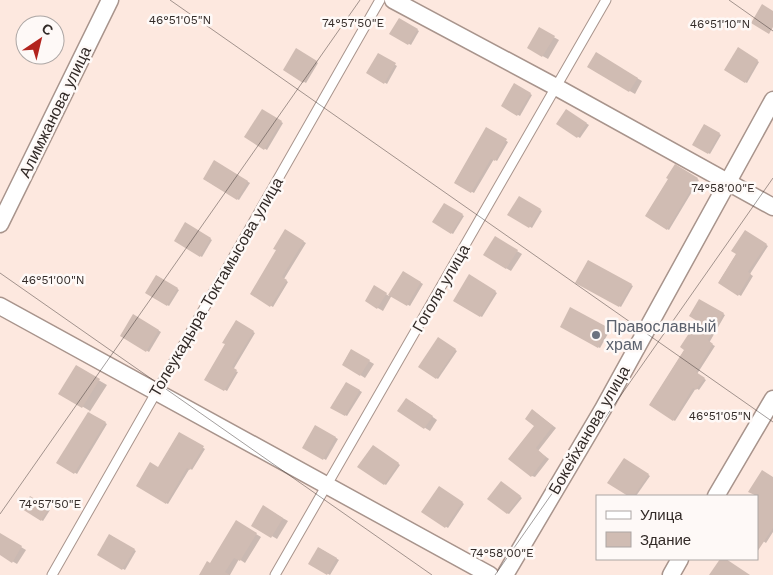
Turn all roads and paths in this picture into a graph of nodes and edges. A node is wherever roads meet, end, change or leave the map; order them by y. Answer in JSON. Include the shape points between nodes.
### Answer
{"nodes":[{"id":1,"x":110,"y":0,"type":"edge"},
{"id":2,"x":380,"y":0,"type":"edge"},
{"id":3,"x":393,"y":0,"type":"edge"},
{"id":4,"x":606,"y":0,"type":"edge"},
{"id":5,"x":556,"y":87,"type":"junction"},
{"id":6,"x":773,"y":100,"type":"edge"},
{"id":7,"x":728,"y":182,"type":"junction"},
{"id":8,"x":773,"y":207,"type":"edge"},
{"id":9,"x":0,"y":224,"type":"edge"},
{"id":10,"x":0,"y":306,"type":"edge"},
{"id":11,"x":156,"y":392,"type":"junction"},
{"id":12,"x":773,"y":399,"type":"edge"},
{"id":13,"x":328,"y":486,"type":"junction"},
{"id":14,"x":717,"y":495,"type":"edge"},
{"id":15,"x":679,"y":560,"type":"edge"},
{"id":16,"x":52,"y":575,"type":"edge"},
{"id":17,"x":275,"y":575,"type":"edge"},
{"id":18,"x":490,"y":575,"type":"edge"},
{"id":19,"x":505,"y":575,"type":"edge"},
{"id":20,"x":671,"y":575,"type":"edge"}],
"edges":[{"from":1,"to":9,"type":"street","name":"Алимжанова улица"},
{"from":2,"to":11,"type":"lane","name":"Толеукадыра Токтамысова улица"},
{"from":3,"to":5,"type":"street"},
{"from":4,"to":5,"type":"lane","name":"Гоголя улица"},
{"from":5,"to":7,"type":"street"},
{"from":5,"to":13,"type":"lane","name":"Гоголя улица"},
{"from":6,"to":7,"type":"street","name":"Бокейханова улица"},
{"from":7,"to":8,"type":"street"},
{"from":7,"to":19,"type":"street","name":"Бокейханова улица","via":[[603,408]]},
{"from":10,"to":11,"type":"street"},
{"from":11,"to":13,"type":"street"},
{"from":11,"to":16,"type":"lane","name":"Толеукадыра Токтамысова улица"},
{"from":12,"to":14,"type":"street"},
{"from":13,"to":17,"type":"lane","name":"Гоголя улица"},
{"from":13,"to":18,"type":"street"},
{"from":15,"to":20,"type":"street"}]}
